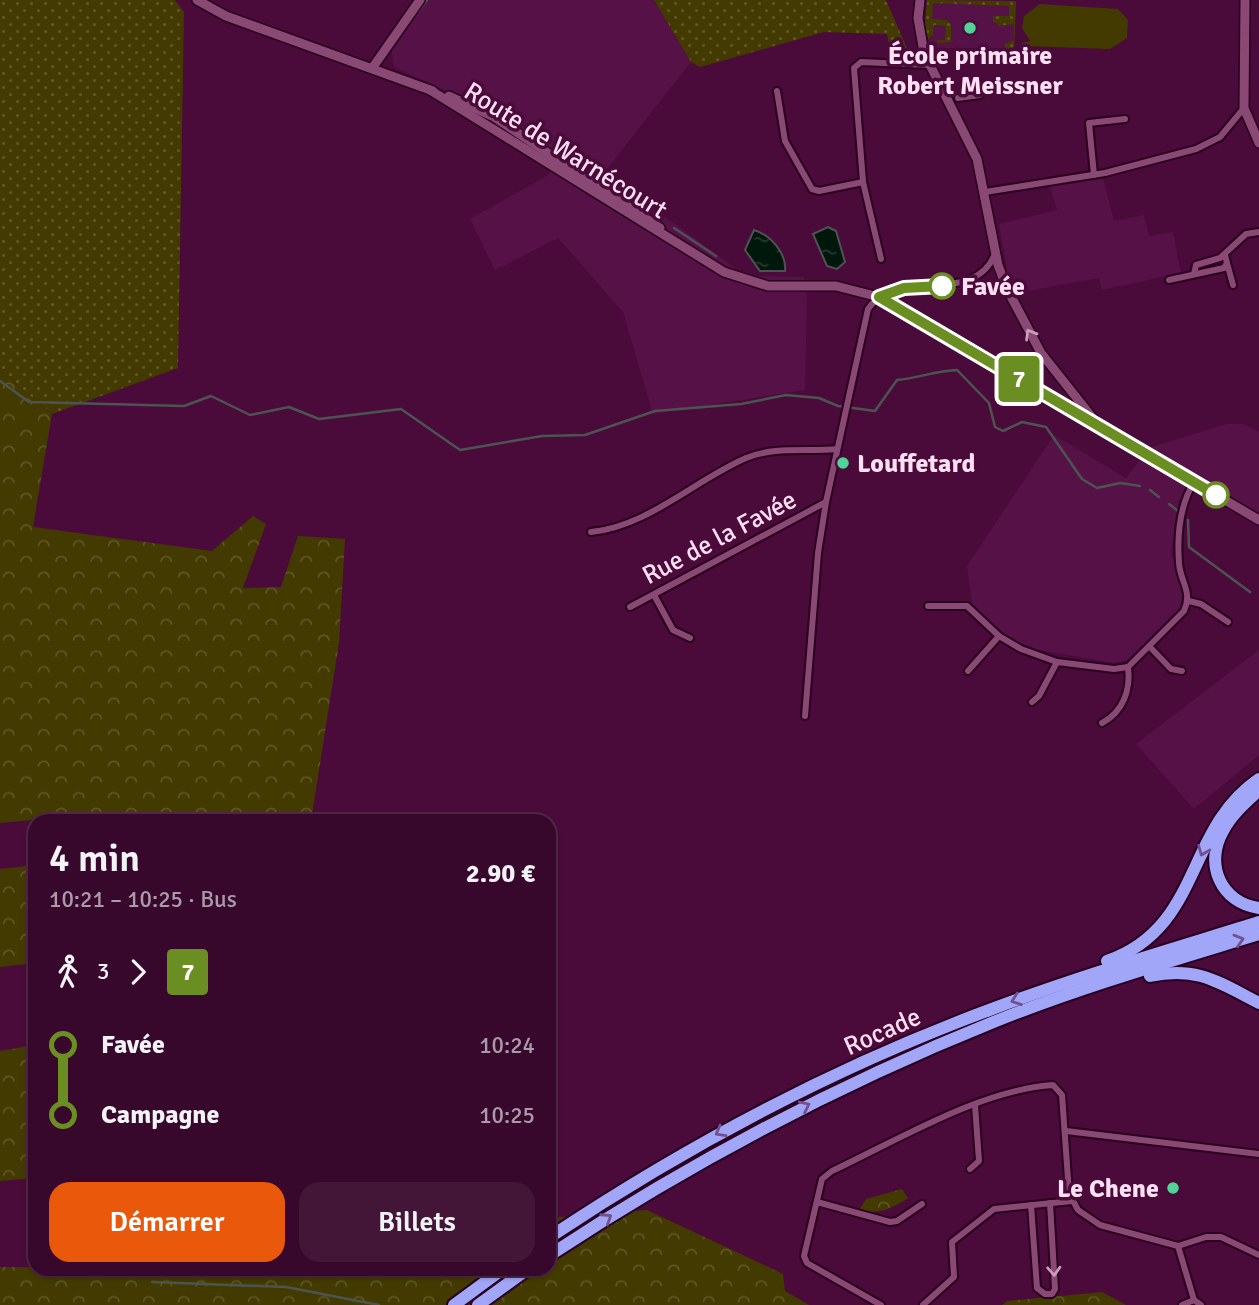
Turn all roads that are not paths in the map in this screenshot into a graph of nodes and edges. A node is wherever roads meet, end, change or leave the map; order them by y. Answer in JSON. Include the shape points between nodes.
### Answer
{"nodes":[{"id":1,"x":197,"y":0,"type":"edge"},
{"id":2,"x":420,"y":0,"type":"edge"},
{"id":3,"x":919,"y":0,"type":"edge"},
{"id":4,"x":1245,"y":0,"type":"edge"},
{"id":5,"x":929,"y":65,"type":"junction"},
{"id":6,"x":373,"y":67,"type":"junction"},
{"id":7,"x":777,"y":91,"type":"dead end"},
{"id":8,"x":980,"y":95,"type":"dead end"},
{"id":9,"x":958,"y":97,"type":"dead end"},
{"id":10,"x":1244,"y":108,"type":"junction"},
{"id":11,"x":1125,"y":119,"type":"dead end"},
{"id":12,"x":1259,"y":143,"type":"edge"},
{"id":13,"x":1094,"y":174,"type":"junction"},
{"id":14,"x":863,"y":182,"type":"junction"},
{"id":15,"x":985,"y":192,"type":"junction"},
{"id":16,"x":1259,"y":232,"type":"edge"},
{"id":17,"x":996,"y":252,"type":"junction"},
{"id":18,"x":881,"y":258,"type":"dead end"},
{"id":19,"x":1226,"y":259,"type":"junction"},
{"id":20,"x":1169,"y":281,"type":"dead end"},
{"id":21,"x":1233,"y":285,"type":"dead end"},
{"id":22,"x":879,"y":297,"type":"junction"},
{"id":23,"x":1101,"y":427,"type":"junction"},
{"id":24,"x":836,"y":449,"type":"junction"},
{"id":25,"x":1194,"y":482,"type":"junction"},
{"id":26,"x":826,"y":502,"type":"junction"},
{"id":27,"x":1259,"y":520,"type":"edge"},
{"id":28,"x":591,"y":532,"type":"dead end"},
{"id":29,"x":654,"y":595,"type":"junction"},
{"id":30,"x":1189,"y":601,"type":"junction"},
{"id":31,"x":928,"y":606,"type":"dead end"},
{"id":32,"x":630,"y":607,"type":"dead end"},
{"id":33,"x":1228,"y":622,"type":"dead end"},
{"id":34,"x":999,"y":636,"type":"junction"},
{"id":35,"x":690,"y":638,"type":"dead end"},
{"id":36,"x":1150,"y":647,"type":"junction"},
{"id":37,"x":1057,"y":662,"type":"junction"},
{"id":38,"x":1128,"y":667,"type":"junction"},
{"id":39,"x":968,"y":671,"type":"dead end"},
{"id":40,"x":1182,"y":671,"type":"dead end"},
{"id":41,"x":1032,"y":702,"type":"dead end"},
{"id":42,"x":805,"y":716,"type":"dead end"},
{"id":43,"x":1102,"y":723,"type":"dead end"},
{"id":44,"x":1259,"y":779,"type":"edge"},
{"id":45,"x":1259,"y":790,"type":"edge"},
{"id":46,"x":1259,"y":908,"type":"edge"},
{"id":47,"x":1259,"y":922,"type":"edge"},
{"id":48,"x":1259,"y":934,"type":"edge"},
{"id":49,"x":1081,"y":977,"type":"junction"},
{"id":50,"x":1259,"y":1003,"type":"edge"},
{"id":51,"x":1038,"y":1006,"type":"junction"},
{"id":52,"x":975,"y":1105,"type":"junction"},
{"id":53,"x":1066,"y":1131,"type":"junction"},
{"id":54,"x":1259,"y":1154,"type":"edge"},
{"id":55,"x":970,"y":1169,"type":"dead end"},
{"id":56,"x":1072,"y":1201,"type":"junction"},
{"id":57,"x":817,"y":1202,"type":"junction"},
{"id":58,"x":1050,"y":1203,"type":"junction"},
{"id":59,"x":922,"y":1204,"type":"dead end"},
{"id":60,"x":1031,"y":1205,"type":"junction"},
{"id":61,"x":556,"y":1233,"type":"edge"},
{"id":62,"x":1178,"y":1246,"type":"junction"},
{"id":63,"x":556,"y":1251,"type":"edge"},
{"id":64,"x":1259,"y":1255,"type":"edge"},
{"id":65,"x":493,"y":1276,"type":"edge"},
{"id":66,"x":518,"y":1276,"type":"edge"},
{"id":67,"x":1195,"y":1300,"type":"junction"},
{"id":68,"x":454,"y":1305,"type":"edge"},
{"id":69,"x":478,"y":1305,"type":"edge"},
{"id":70,"x":881,"y":1305,"type":"edge"},
{"id":71,"x":923,"y":1305,"type":"edge"},
{"id":72,"x":1182,"y":1305,"type":"edge"},
{"id":73,"x":1201,"y":1305,"type":"edge"}],
"edges":[{"from":1,"to":6,"type":"main road","name":"Route de Warnécourt","via":[[249,24]]},
{"from":2,"to":6,"type":"main road"},
{"from":3,"to":5,"type":"main road","via":[[919,32]]},
{"from":4,"to":10,"type":"main road"},
{"from":5,"to":14,"type":"street","via":[[855,64]]},
{"from":5,"to":15,"type":"main road","via":[[970,142]]},
{"from":6,"to":22,"type":"main road","name":"Route de Warnécourt","via":[[430,90],[724,272],[748,281],[791,287],[836,286]]},
{"from":7,"to":14,"type":"street","via":[[785,141],[812,189]]},
{"from":8,"to":9,"type":"street"},
{"from":10,"to":12,"type":"main road"},
{"from":10,"to":13,"type":"street","via":[[1220,137],[1196,149]]},
{"from":11,"to":13,"type":"street","via":[[1089,123]]},
{"from":13,"to":15,"type":"street"},
{"from":14,"to":18,"type":"street"},
{"from":15,"to":17,"type":"main road"},
{"from":16,"to":19,"type":"street","via":[[1246,234]]},
{"from":17,"to":22,"type":"street","via":[[991,264],[963,282],[904,288]]},
{"from":23,"to":17,"type":"main road","one_way":true,"via":[[1041,353],[1007,289]]},
{"from":19,"to":20,"type":"street","via":[[1224,268]]},
{"from":19,"to":21,"type":"street"},
{"from":22,"to":23,"type":"main road","name":"Route de Warnécourt"},
{"from":22,"to":24,"type":"street","via":[[868,309]]},
{"from":23,"to":25,"type":"main road","name":"Route de Warnécourt"},
{"from":24,"to":26,"type":"street"},
{"from":24,"to":28,"type":"street","via":[[786,450],[748,457],[639,516]]},
{"from":25,"to":27,"type":"main road","name":"Route de Warnécourt"},
{"from":25,"to":30,"type":"street","via":[[1183,501],[1179,564]]},
{"from":26,"to":29,"type":"street","name":"Rue de la Favée"},
{"from":26,"to":42,"type":"street"},
{"from":29,"to":32,"type":"street","name":"Rue de la Favée"},
{"from":29,"to":35,"type":"street","via":[[673,630]]},
{"from":30,"to":33,"type":"street"},
{"from":30,"to":36,"type":"street"},
{"from":31,"to":34,"type":"street","via":[[967,606]]},
{"from":34,"to":37,"type":"street"},
{"from":34,"to":39,"type":"street"},
{"from":36,"to":38,"type":"street"},
{"from":36,"to":40,"type":"street","via":[[1171,669]]},
{"from":37,"to":38,"type":"street"},
{"from":37,"to":41,"type":"street"},
{"from":38,"to":43,"type":"street","via":[[1130,679],[1121,710]]},
{"from":44,"to":49,"type":"highway","one_way":true,"via":[[1217,821],[1169,918],[1139,946],[1094,966]]},
{"from":45,"to":46,"type":"highway","via":[[1222,832],[1215,866],[1227,894]]},
{"from":47,"to":49,"type":"highway","name":"Rocade"},
{"from":51,"to":48,"type":"highway","one_way":true},
{"from":49,"to":61,"type":"highway","name":"Rocade","one_way":true,"via":[[892,1049],[743,1120],[623,1188]]},
{"from":50,"to":51,"type":"highway","via":[[1215,980],[1185,971],[1132,979]]},
{"from":63,"to":51,"type":"highway","one_way":true,"via":[[749,1134],[877,1071]]},
{"from":52,"to":53,"type":"street","via":[[1023,1087],[1053,1085],[1062,1095]]},
{"from":52,"to":55,"type":"street","via":[[979,1161]]},
{"from":52,"to":57,"type":"street","via":[[832,1171],[822,1179]]},
{"from":53,"to":54,"type":"street"},
{"from":53,"to":56,"type":"street"},
{"from":56,"to":58,"type":"street"},
{"from":56,"to":62,"type":"street","via":[[1086,1218],[1100,1225]]},
{"from":57,"to":59,"type":"street","via":[[890,1222]]},
{"from":57,"to":70,"type":"street","via":[[804,1256],[807,1263]]},
{"from":58,"to":60,"type":"street"},
{"from":58,"to":60,"type":"street","one_way":true,"via":[[1052,1294],[1037,1288]]},
{"from":60,"to":71,"type":"street","via":[[994,1209],[952,1242],[954,1277]]},
{"from":62,"to":64,"type":"street","via":[[1221,1237]]},
{"from":62,"to":67,"type":"street"},
{"from":65,"to":68,"type":"highway"},
{"from":66,"to":69,"type":"highway"},
{"from":67,"to":72,"type":"street"},
{"from":67,"to":73,"type":"street"}]}
